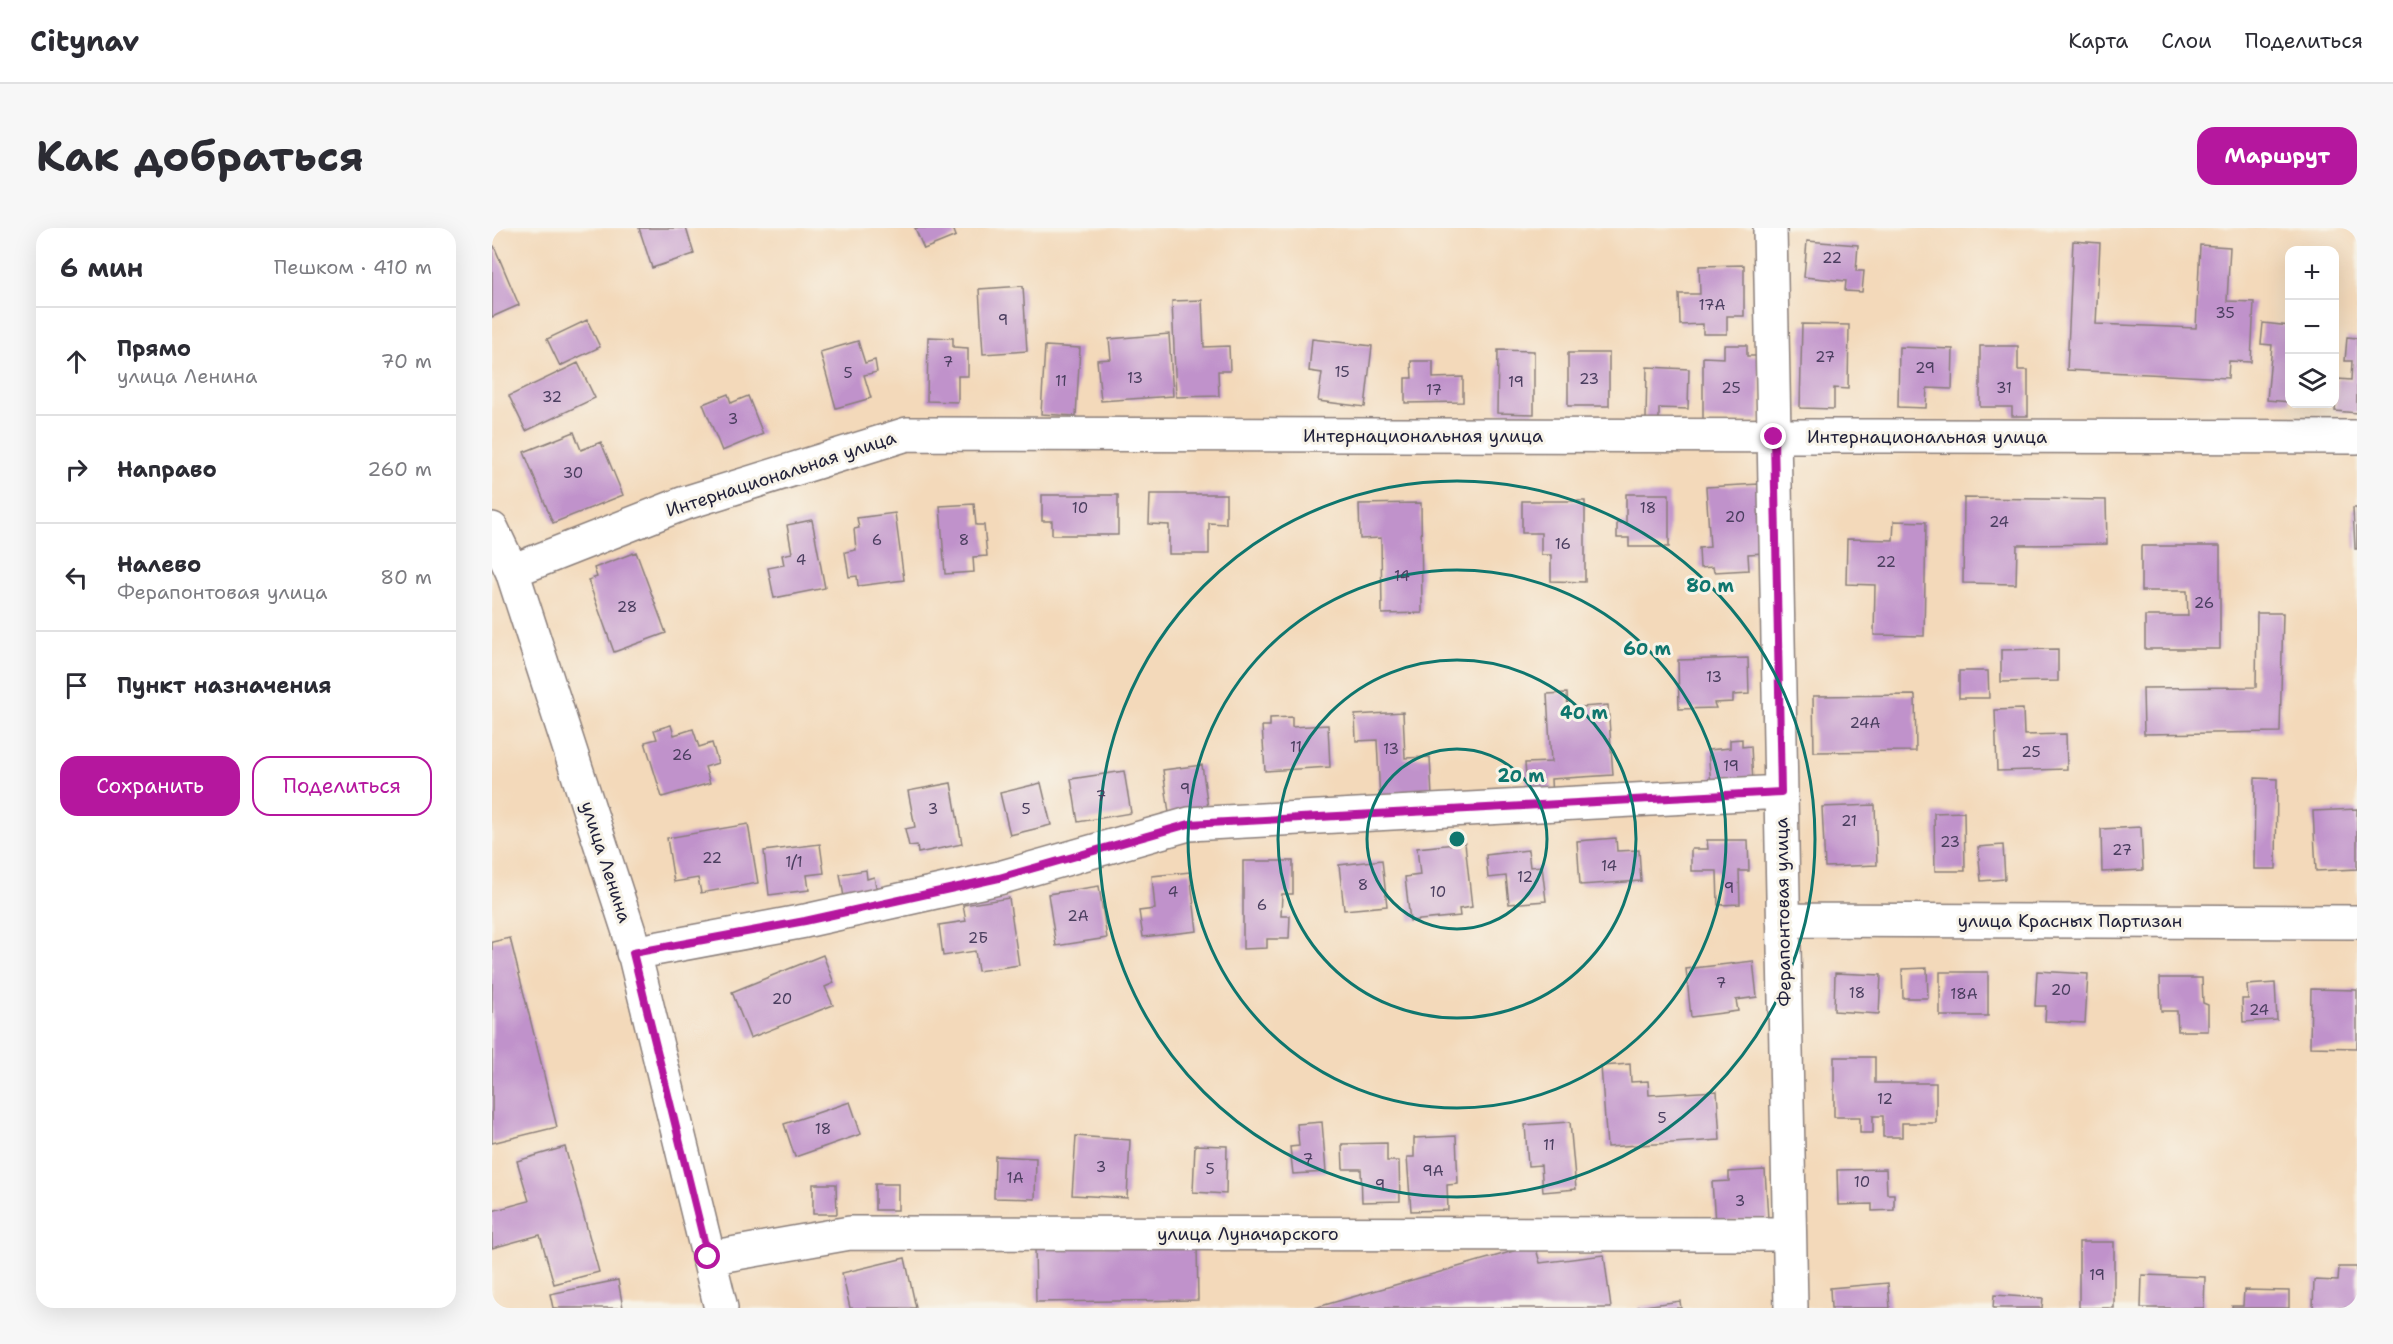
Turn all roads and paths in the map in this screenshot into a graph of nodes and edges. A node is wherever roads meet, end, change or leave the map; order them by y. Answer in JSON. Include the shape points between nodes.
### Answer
{"nodes":[{"id":1,"x":1770,"y":228,"type":"edge"},
{"id":2,"x":1774,"y":437,"type":"junction"},
{"id":3,"x":2357,"y":437,"type":"edge"},
{"id":4,"x":492,"y":529,"type":"edge"},
{"id":5,"x":512,"y":571,"type":"junction"},
{"id":6,"x":1781,"y":792,"type":"junction"},
{"id":7,"x":1783,"y":920,"type":"junction"},
{"id":8,"x":2357,"y":922,"type":"edge"},
{"id":9,"x":633,"y":953,"type":"junction"},
{"id":10,"x":1789,"y":1234,"type":"junction"},
{"id":11,"x":708,"y":1257,"type":"junction"},
{"id":12,"x":721,"y":1308,"type":"edge"},
{"id":13,"x":1791,"y":1308,"type":"edge"}],
"edges":[{"from":1,"to":2,"type":"street","name":"Ферапонтовая улица"},
{"from":2,"to":3,"type":"street","name":"Интернациональная улица"},
{"from":2,"to":5,"type":"street","name":"Интернациональная улица","via":[[907,434],[682,504]]},
{"from":2,"to":6,"type":"street","name":"Ферапонтовая улица"},
{"from":4,"to":5,"type":"street","name":"улица Ленина"},
{"from":5,"to":9,"type":"street","name":"улица Ленина"},
{"from":6,"to":7,"type":"street","name":"Ферапонтовая улица"},
{"from":6,"to":9,"type":"street","via":[[1189,824],[999,878],[805,921]]},
{"from":7,"to":8,"type":"street","name":"улица Красных Партизан"},
{"from":7,"to":10,"type":"street","name":"Ферапонтовая улица"},
{"from":9,"to":11,"type":"street","name":"улица Ленина"},
{"from":10,"to":11,"type":"street","name":"улица Луначарского","via":[[850,1233]]},
{"from":10,"to":13,"type":"street","name":"Ферапонтовая улица"},
{"from":11,"to":12,"type":"street","name":"улица Ленина"}]}
